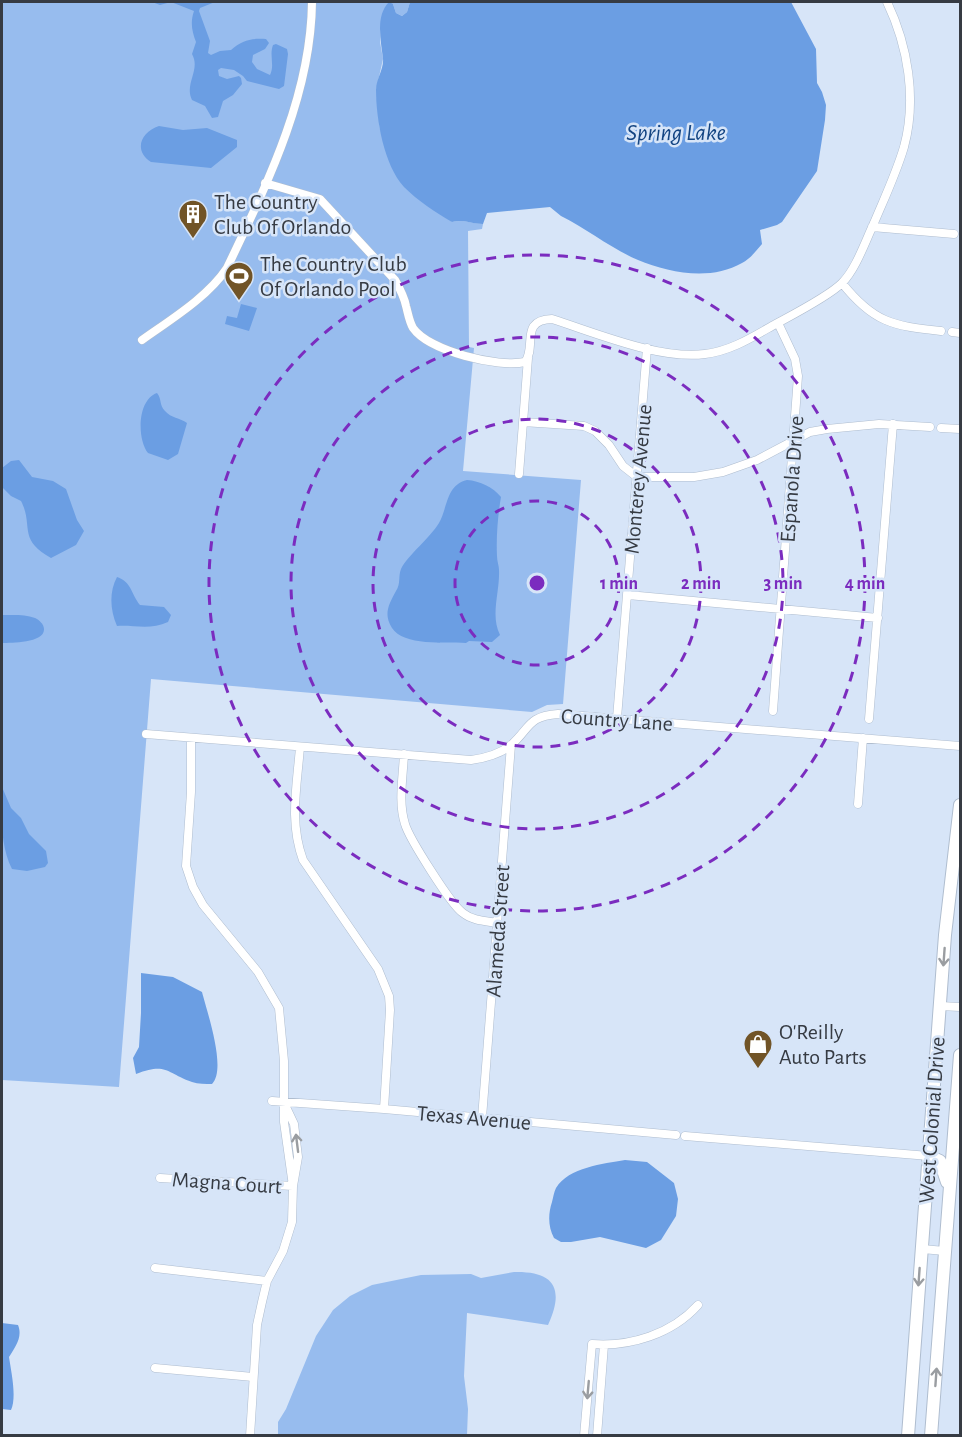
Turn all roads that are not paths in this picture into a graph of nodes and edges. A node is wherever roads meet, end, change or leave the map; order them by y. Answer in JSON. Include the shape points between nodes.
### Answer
{"nodes":[{"id":1,"x":312,"y":2,"type":"edge"},
{"id":2,"x":887,"y":2,"type":"edge"},
{"id":3,"x":265,"y":183,"type":"junction"},
{"id":4,"x":872,"y":227,"type":"junction"},
{"id":5,"x":954,"y":234,"type":"dead end"},
{"id":6,"x":842,"y":283,"type":"junction"},
{"id":7,"x":778,"y":323,"type":"junction"},
{"id":8,"x":941,"y":331,"type":"dead end"},
{"id":9,"x":142,"y":340,"type":"dead end"},
{"id":10,"x":647,"y":348,"type":"junction"},
{"id":11,"x":528,"y":356,"type":"junction"},
{"id":12,"x":523,"y":422,"type":"junction"},
{"id":13,"x":893,"y":424,"type":"junction"},
{"id":14,"x":930,"y":427,"type":"dead end"},
{"id":15,"x":940,"y":428,"type":"dead end"},
{"id":16,"x":960,"y":429,"type":"edge"},
{"id":17,"x":794,"y":440,"type":"junction"},
{"id":18,"x":519,"y":474,"type":"dead end"},
{"id":19,"x":637,"y":477,"type":"junction"},
{"id":20,"x":628,"y":595,"type":"junction"},
{"id":21,"x":782,"y":608,"type":"junction"},
{"id":22,"x":878,"y":618,"type":"junction"},
{"id":23,"x":773,"y":711,"type":"dead end"},
{"id":24,"x":617,"y":718,"type":"junction"},
{"id":25,"x":869,"y":719,"type":"dead end"},
{"id":26,"x":146,"y":734,"type":"dead end"},
{"id":27,"x":191,"y":738,"type":"junction"},
{"id":28,"x":863,"y":738,"type":"junction"},
{"id":29,"x":512,"y":745,"type":"junction"},
{"id":30,"x":960,"y":746,"type":"edge"},
{"id":31,"x":300,"y":747,"type":"junction"},
{"id":32,"x":404,"y":754,"type":"junction"},
{"id":33,"x":858,"y":804,"type":"dead end"},
{"id":34,"x":960,"y":805,"type":"edge"},
{"id":35,"x":498,"y":922,"type":"junction"},
{"id":36,"x":940,"y":1006,"type":"junction"},
{"id":37,"x":960,"y":1007,"type":"edge"},
{"id":38,"x":960,"y":1055,"type":"edge"},
{"id":39,"x":272,"y":1101,"type":"dead end"},
{"id":40,"x":284,"y":1102,"type":"junction"},
{"id":41,"x":384,"y":1109,"type":"junction"},
{"id":42,"x":482,"y":1118,"type":"junction"},
{"id":43,"x":929,"y":1156,"type":"junction"},
{"id":44,"x":160,"y":1178,"type":"dead end"},
{"id":45,"x":293,"y":1186,"type":"junction"},
{"id":46,"x":950,"y":1192,"type":"junction"},
{"id":47,"x":922,"y":1249,"type":"junction"},
{"id":48,"x":945,"y":1251,"type":"junction"},
{"id":49,"x":155,"y":1268,"type":"dead end"},
{"id":50,"x":267,"y":1281,"type":"junction"},
{"id":51,"x":698,"y":1305,"type":"dead end"},
{"id":52,"x":604,"y":1345,"type":"junction"},
{"id":53,"x":155,"y":1368,"type":"dead end"},
{"id":54,"x":254,"y":1377,"type":"junction"},
{"id":55,"x":250,"y":1436,"type":"edge"},
{"id":56,"x":584,"y":1436,"type":"edge"},
{"id":57,"x":597,"y":1436,"type":"edge"},
{"id":58,"x":908,"y":1436,"type":"edge"},
{"id":59,"x":931,"y":1436,"type":"edge"}],
"edges":[{"from":1,"to":3,"type":"street","via":[[310,41],[297,100]]},
{"from":2,"to":4,"type":"street","via":[[906,56],[909,119],[904,146]]},
{"from":3,"to":9,"type":"street","via":[[224,273],[186,308]]},
{"from":3,"to":11,"type":"street","via":[[320,199],[395,280],[411,325],[425,338],[472,359],[521,363]]},
{"from":4,"to":5,"type":"street"},
{"from":4,"to":6,"type":"street"},
{"from":6,"to":7,"type":"street"},
{"from":6,"to":8,"type":"street","via":[[868,312],[906,327]]},
{"from":7,"to":10,"type":"street","via":[[734,347],[707,354],[686,356]]},
{"from":7,"to":17,"type":"street","name":"Espanola Drive","via":[[795,359],[798,376]]},
{"from":10,"to":11,"type":"street","via":[[544,319],[532,329]]},
{"from":10,"to":19,"type":"street","name":"Monterey Avenue"},
{"from":11,"to":12,"type":"street"},
{"from":12,"to":18,"type":"street"},
{"from":12,"to":19,"type":"street","via":[[584,426],[595,431],[622,466]]},
{"from":13,"to":14,"type":"street"},
{"from":13,"to":17,"type":"street","via":[[827,429]]},
{"from":13,"to":22,"type":"street"},
{"from":15,"to":16,"type":"street"},
{"from":17,"to":19,"type":"street","via":[[757,460],[723,472],[694,477]]},
{"from":17,"to":21,"type":"street","name":"Espanola Drive"},
{"from":19,"to":20,"type":"street","name":"Monterey Avenue"},
{"from":20,"to":21,"type":"street"},
{"from":20,"to":24,"type":"street","name":"Monterey Avenue"},
{"from":21,"to":22,"type":"street"},
{"from":21,"to":23,"type":"street","name":"Espanola Drive"},
{"from":22,"to":25,"type":"street"},
{"from":24,"to":28,"type":"street","name":"Country Lane"},
{"from":24,"to":29,"type":"street","name":"Country Lane","via":[[547,714],[528,725]]},
{"from":26,"to":27,"type":"street","name":"Country Lane"},
{"from":27,"to":31,"type":"street","name":"Country Lane"},
{"from":27,"to":40,"type":"street","via":[[186,866],[203,905],[258,972],[279,1008]]},
{"from":28,"to":30,"type":"street","name":"Country Lane"},
{"from":28,"to":33,"type":"street"},
{"from":29,"to":32,"type":"street","name":"Country Lane","via":[[500,753],[471,760]]},
{"from":29,"to":35,"type":"street","name":"Alameda Street"},
{"from":31,"to":32,"type":"street","name":"Country Lane"},
{"from":31,"to":41,"type":"street","via":[[296,841],[303,860],[378,969],[389,996]]},
{"from":32,"to":35,"type":"street","via":[[401,801],[412,841],[462,912],[479,921]]},
{"from":34,"to":36,"type":"highway","name":"West Colonial Drive","one_way":true},
{"from":35,"to":42,"type":"street","name":"Alameda Street"},
{"from":36,"to":37,"type":"street"},
{"from":36,"to":43,"type":"highway","name":"West Colonial Drive"},
{"from":38,"to":46,"type":"highway","name":"West Colonial Drive"},
{"from":39,"to":40,"type":"street","name":"Texas Avenue"},
{"from":40,"to":41,"type":"street","name":"Texas Avenue"},
{"from":40,"to":45,"type":"street"},
{"from":41,"to":42,"type":"street","name":"Texas Avenue"},
{"from":42,"to":43,"type":"street","name":"Texas Avenue"},
{"from":43,"to":46,"type":"highway","via":[[940,1161]]},
{"from":43,"to":47,"type":"highway","name":"West Colonial Drive"},
{"from":44,"to":45,"type":"street","name":"Magna Court"},
{"from":45,"to":50,"type":"street","via":[[292,1222],[283,1251]]},
{"from":46,"to":48,"type":"highway","name":"West Colonial Drive"},
{"from":47,"to":48,"type":"street"},
{"from":47,"to":58,"type":"highway","name":"West Colonial Drive","one_way":true},
{"from":59,"to":48,"type":"highway","name":"West Colonial Drive","one_way":true},
{"from":49,"to":50,"type":"street"},
{"from":50,"to":54,"type":"street","via":[[257,1325]]},
{"from":51,"to":52,"type":"street","via":[[689,1316],[665,1331]]},
{"from":52,"to":56,"type":"street","one_way":true,"via":[[592,1344]]},
{"from":52,"to":57,"type":"street"},
{"from":53,"to":54,"type":"street"},
{"from":54,"to":55,"type":"street"}]}
